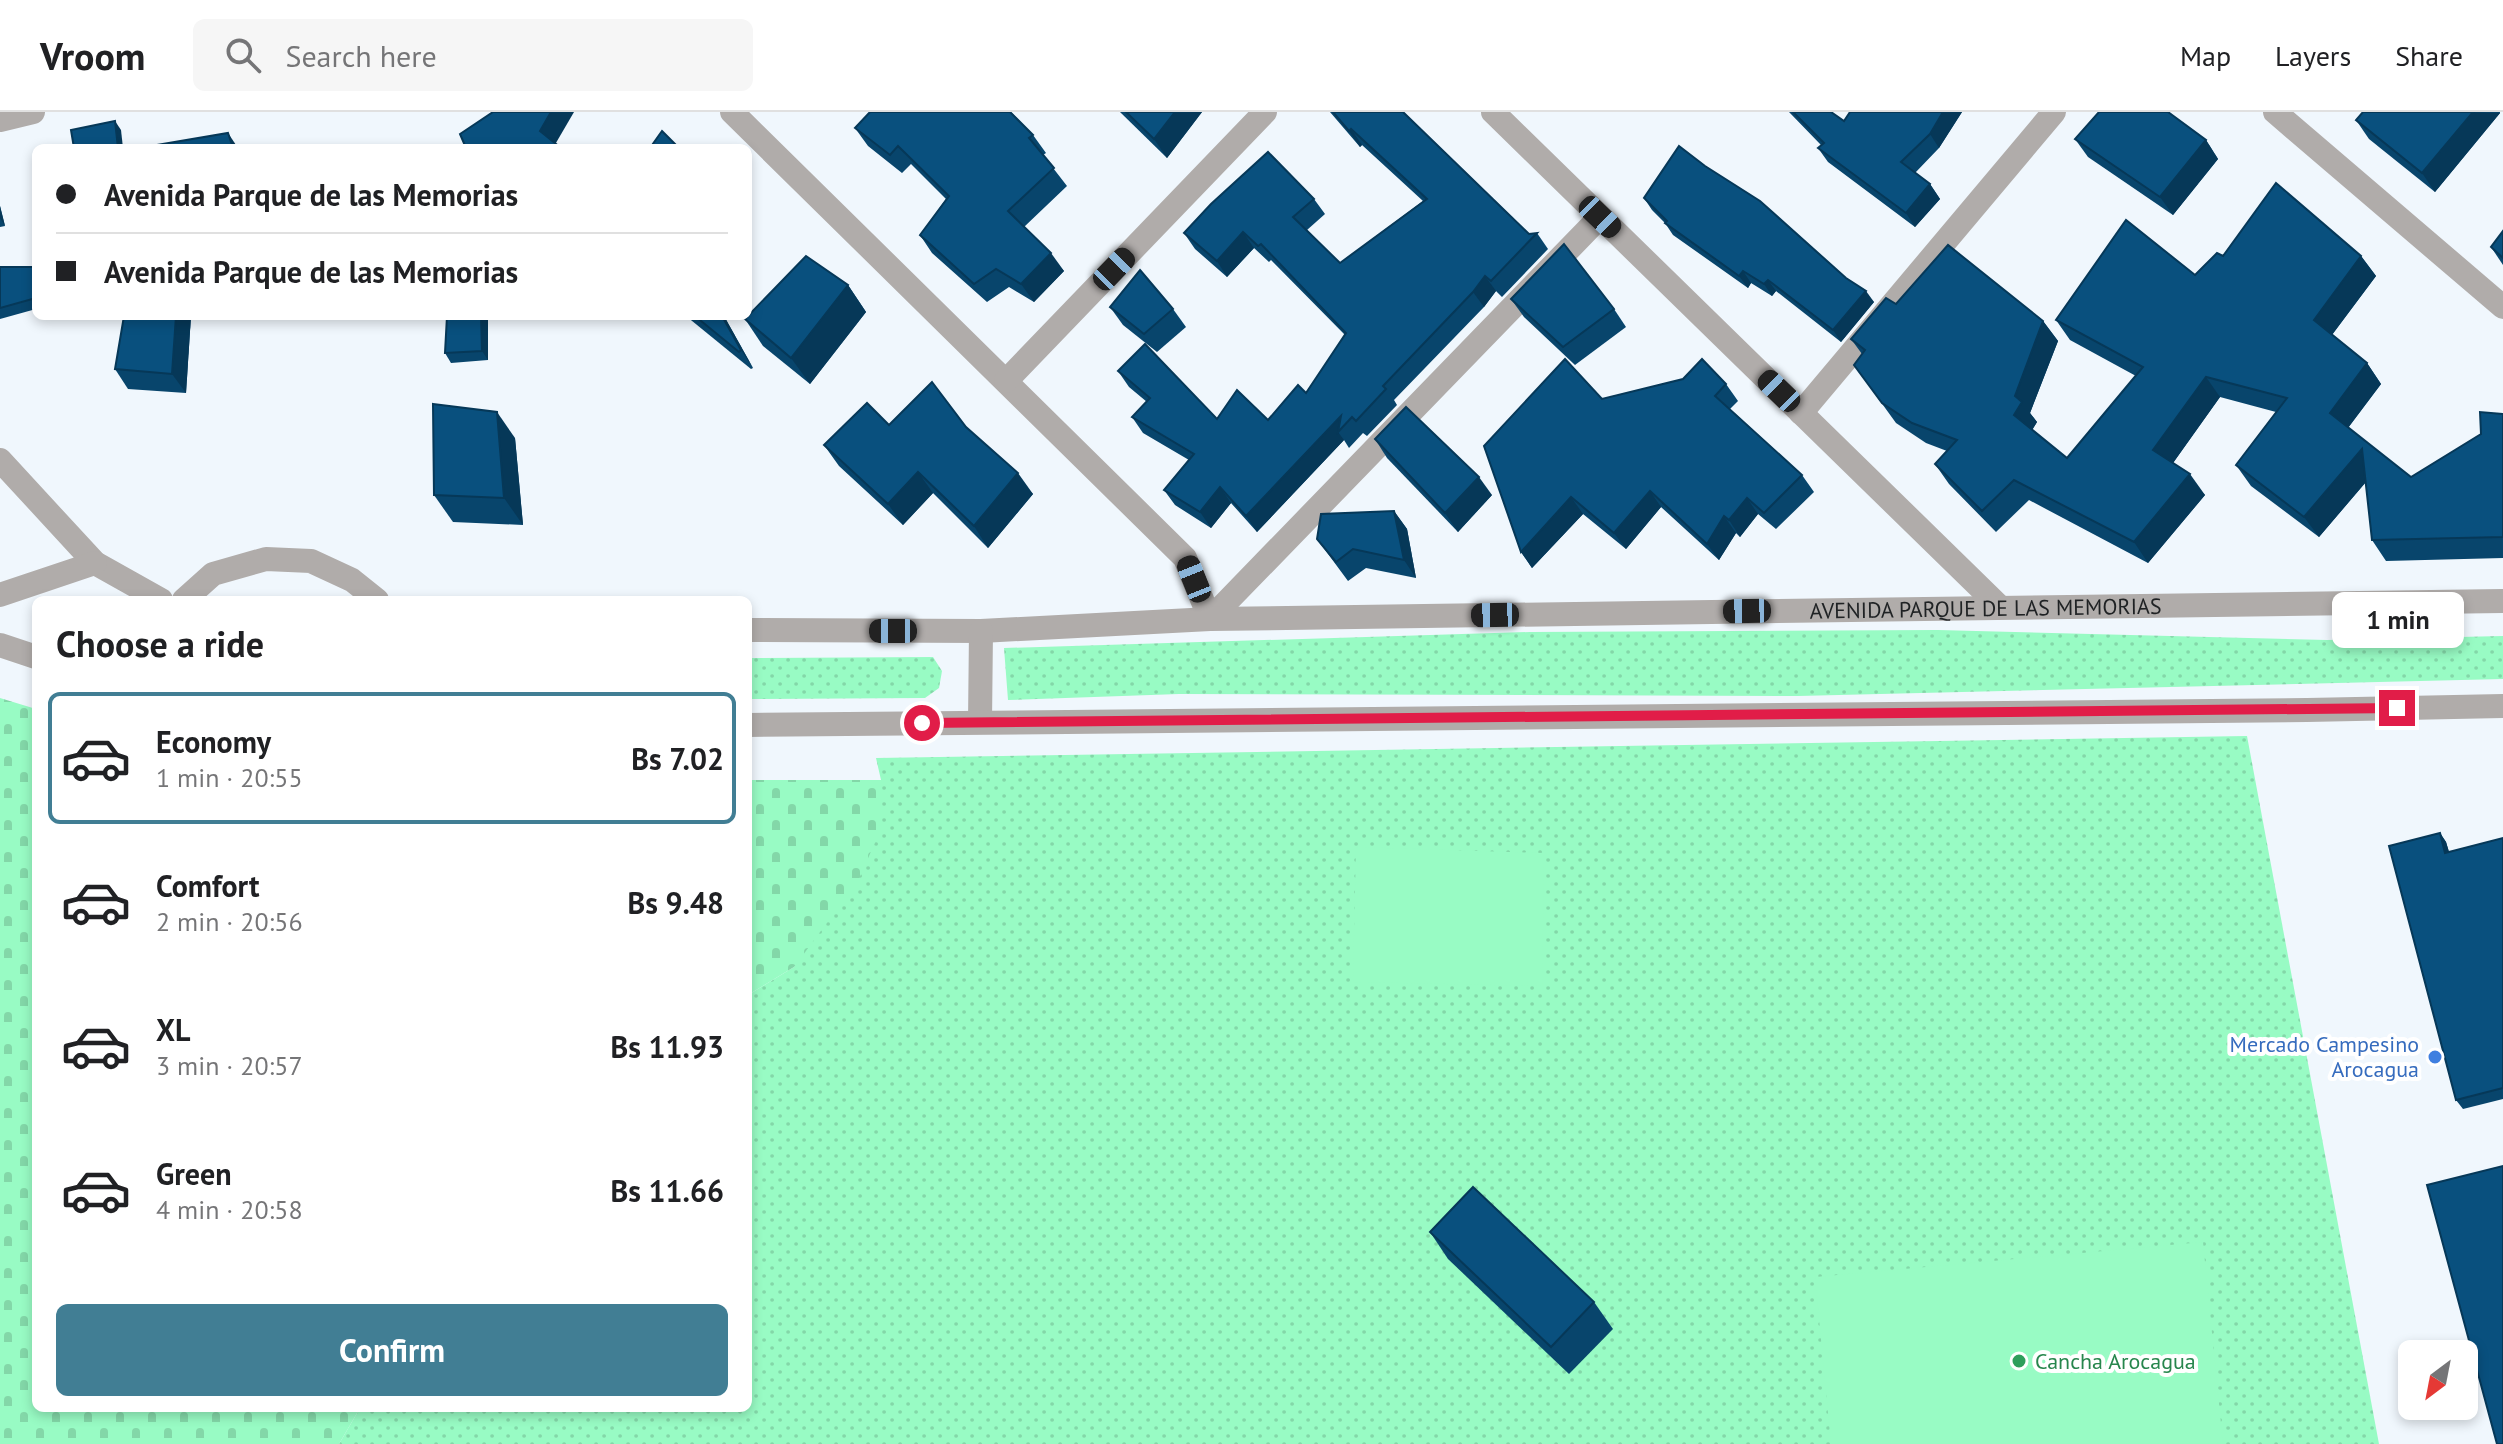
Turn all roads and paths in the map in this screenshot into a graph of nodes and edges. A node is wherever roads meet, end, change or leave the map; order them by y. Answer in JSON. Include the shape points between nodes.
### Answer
{"nodes":[{"id":1,"x":33,"y":112,"type":"edge"},
{"id":2,"x":732,"y":112,"type":"edge"},
{"id":3,"x":1265,"y":112,"type":"edge"},
{"id":4,"x":1493,"y":112,"type":"edge"},
{"id":5,"x":2054,"y":112,"type":"edge"},
{"id":6,"x":2275,"y":112,"type":"edge"},
{"id":7,"x":0,"y":120,"type":"edge"},
{"id":8,"x":1600,"y":217,"type":"junction"},
{"id":9,"x":2503,"y":307,"type":"edge"},
{"id":10,"x":1006,"y":381,"type":"junction"},
{"id":11,"x":1801,"y":413,"type":"junction"},
{"id":12,"x":0,"y":460,"type":"edge"},
{"id":13,"x":95,"y":563,"type":"junction"},
{"id":14,"x":0,"y":595,"type":"edge"},
{"id":15,"x":154,"y":596,"type":"edge"},
{"id":16,"x":188,"y":596,"type":"edge"},
{"id":17,"x":372,"y":596,"type":"edge"},
{"id":18,"x":2503,"y":601,"type":"edge"},
{"id":19,"x":2000,"y":607,"type":"junction"},
{"id":20,"x":1210,"y":619,"type":"junction"},
{"id":21,"x":752,"y":630,"type":"edge"},
{"id":22,"x":981,"y":631,"type":"junction"},
{"id":23,"x":0,"y":645,"type":"edge"},
{"id":24,"x":32,"y":656,"type":"edge"},
{"id":25,"x":2503,"y":706,"type":"edge"},
{"id":26,"x":980,"y":722,"type":"junction"},
{"id":27,"x":752,"y":725,"type":"edge"}],
"edges":[{"from":1,"to":7,"type":"street"},
{"from":2,"to":10,"type":"street"},
{"from":3,"to":10,"type":"street"},
{"from":4,"to":8,"type":"street"},
{"from":5,"to":11,"type":"street"},
{"from":6,"to":9,"type":"street"},
{"from":8,"to":11,"type":"street"},
{"from":8,"to":20,"type":"street"},
{"from":10,"to":20,"type":"street","via":[[1185,558]]},
{"from":11,"to":19,"type":"street"},
{"from":12,"to":13,"type":"street"},
{"from":13,"to":14,"type":"street"},
{"from":13,"to":15,"type":"street"},
{"from":16,"to":17,"type":"street","via":[[213,574],[266,559],[311,561]]},
{"from":18,"to":19,"type":"street","name":"AVENIDA PARQUE DE LAS MEMORIAS"},
{"from":19,"to":20,"type":"street","name":"AVENIDA PARQUE DE LAS MEMORIAS"},
{"from":20,"to":22,"type":"street","name":"AVENIDA PARQUE DE LAS MEMORIAS"},
{"from":21,"to":22,"type":"street","name":"AVENIDA PARQUE DE LAS MEMORIAS"},
{"from":22,"to":26,"type":"street"},
{"from":23,"to":24,"type":"street"},
{"from":25,"to":26,"type":"street"},
{"from":26,"to":27,"type":"street"}]}
